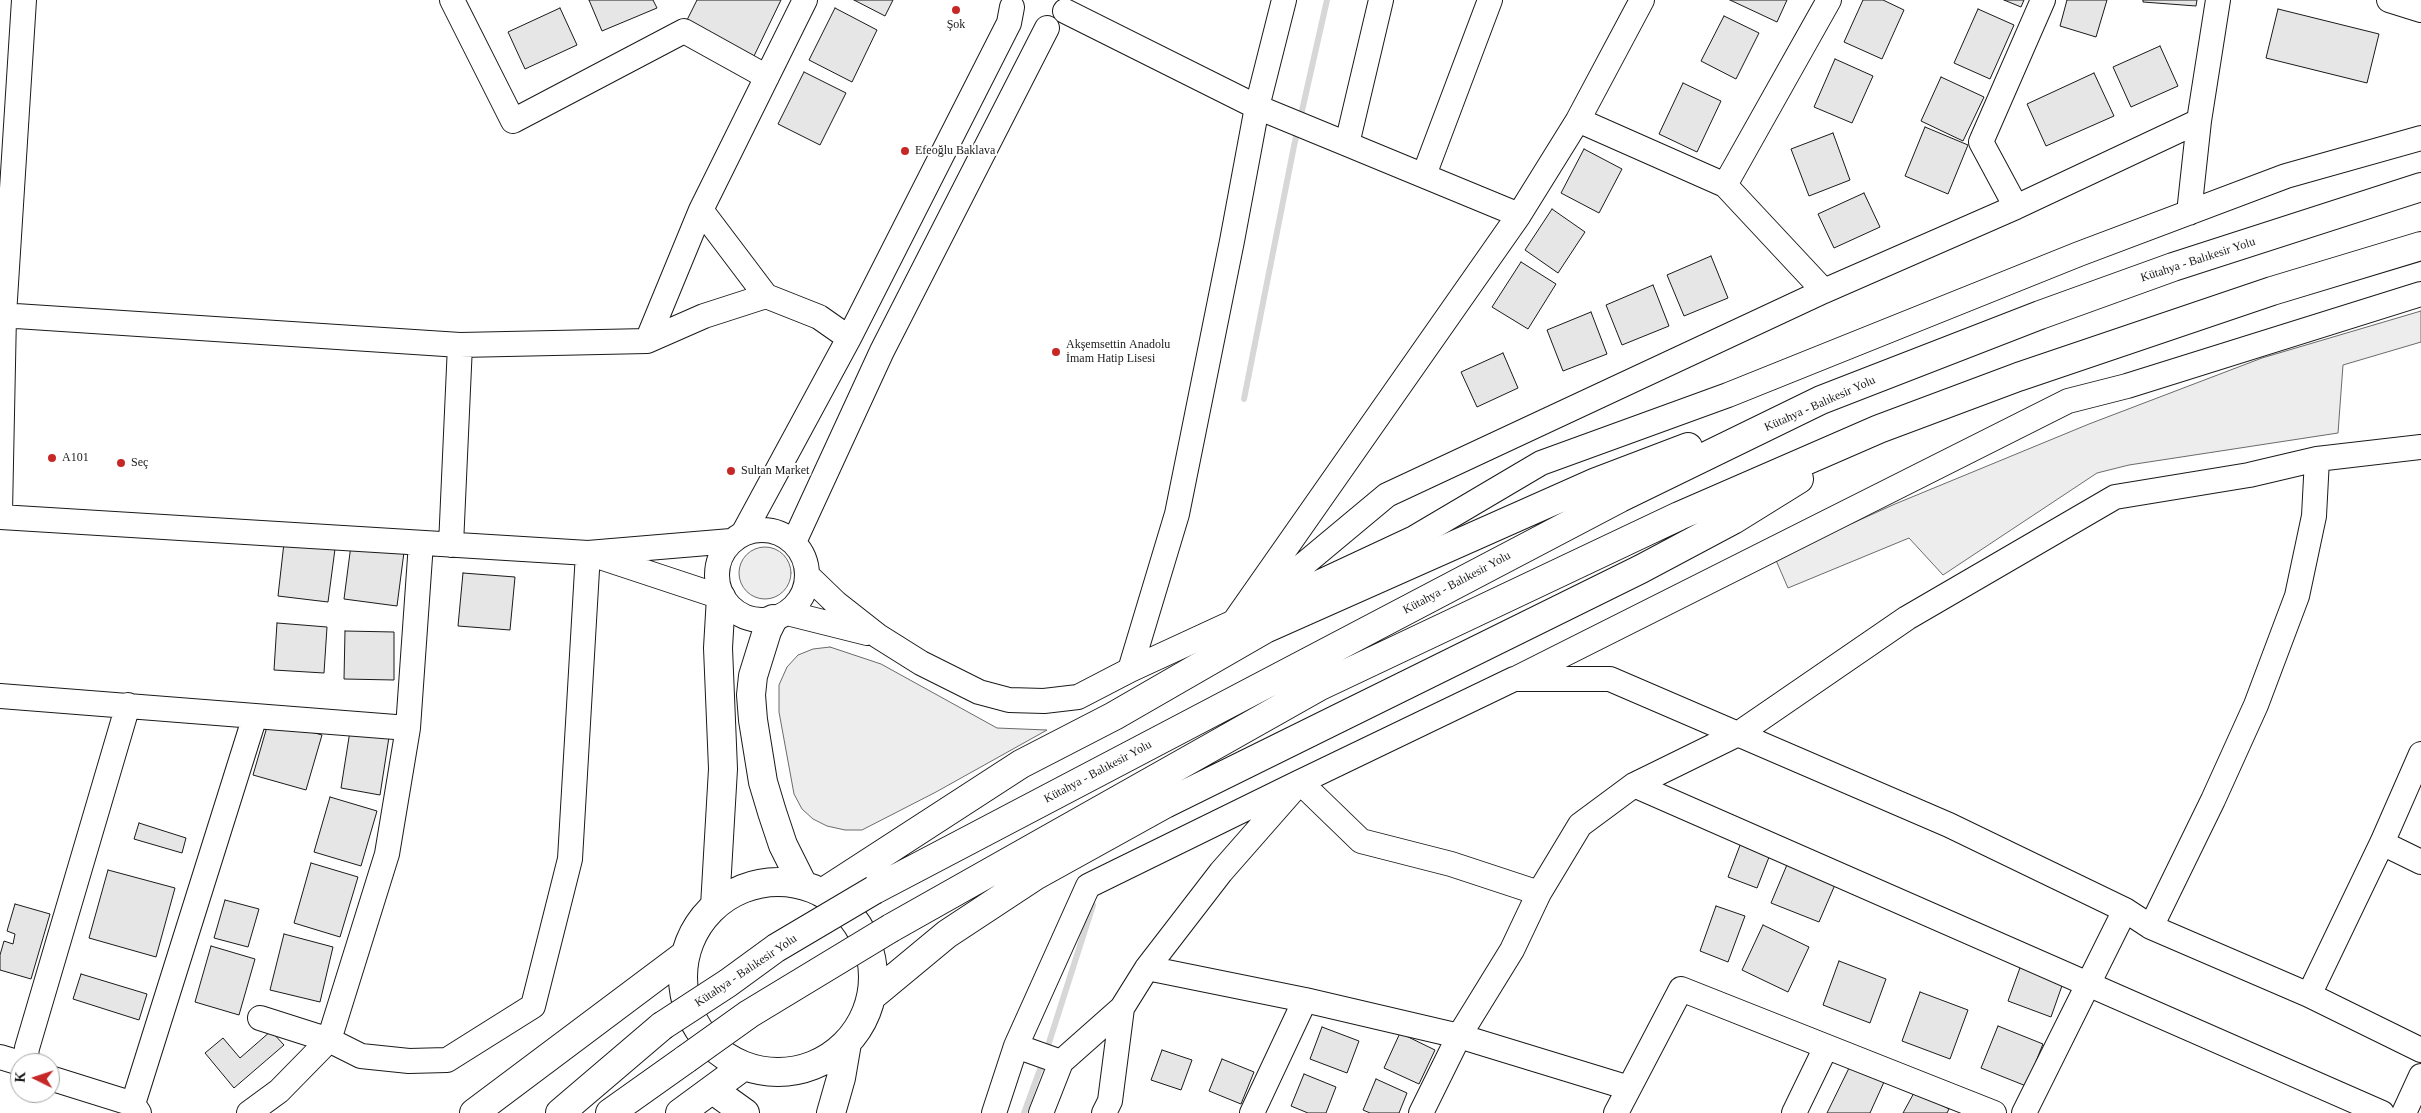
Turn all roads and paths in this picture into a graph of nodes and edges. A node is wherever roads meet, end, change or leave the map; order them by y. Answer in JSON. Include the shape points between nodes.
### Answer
{"nodes":[{"id":1,"x":24,"y":0,"type":"edge"},
{"id":2,"x":452,"y":0,"type":"edge"},
{"id":3,"x":805,"y":0,"type":"edge"},
{"id":4,"x":1284,"y":0,"type":"edge"},
{"id":5,"x":1381,"y":0,"type":"edge"},
{"id":6,"x":1490,"y":0,"type":"edge"},
{"id":7,"x":1642,"y":0,"type":"edge"},
{"id":8,"x":1829,"y":0,"type":"edge"},
{"id":9,"x":2042,"y":0,"type":"edge"},
{"id":10,"x":2218,"y":0,"type":"edge"},
{"id":11,"x":2389,"y":0,"type":"edge"},
{"id":12,"x":1012,"y":4,"type":"edge"},
{"id":13,"x":1065,"y":6,"type":"edge"},
{"id":14,"x":2421,"y":10,"type":"edge"},
{"id":15,"x":1047,"y":28,"type":"junction"},
{"id":16,"x":767,"y":77,"type":"junction"},
{"id":17,"x":1257,"y":107,"type":"junction"},
{"id":18,"x":1578,"y":120,"type":"junction"},
{"id":19,"x":2199,"y":121,"type":"junction"},
{"id":20,"x":2421,"y":138,"type":"edge"},
{"id":21,"x":1347,"y":144,"type":"junction"},
{"id":22,"x":1424,"y":175,"type":"junction"},
{"id":23,"x":1725,"y":185,"type":"junction"},
{"id":24,"x":2421,"y":187,"type":"edge"},
{"id":25,"x":2016,"y":207,"type":"junction"},
{"id":26,"x":700,"y":210,"type":"junction"},
{"id":27,"x":2189,"y":213,"type":"junction"},
{"id":28,"x":1518,"y":215,"type":"junction"},
{"id":29,"x":2421,"y":246,"type":"edge"},
{"id":30,"x":1824,"y":291,"type":"junction"},
{"id":31,"x":2421,"y":294,"type":"edge"},
{"id":32,"x":766,"y":296,"type":"junction"},
{"id":33,"x":2,"y":315,"type":"edge"},
{"id":34,"x":849,"y":338,"type":"junction"},
{"id":35,"x":647,"y":340,"type":"junction"},
{"id":36,"x":460,"y":344,"type":"junction"},
{"id":37,"x":1822,"y":400,"type":"junction"},
{"id":38,"x":1879,"y":429,"type":"junction"},
{"id":39,"x":2421,"y":447,"type":"edge"},
{"id":40,"x":2316,"y":459,"type":"junction"},
{"id":41,"x":0,"y":512,"type":"edge"},
{"id":42,"x":0,"y":517,"type":"edge"},
{"id":43,"x":738,"y":536,"type":"junction"},
{"id":44,"x":794,"y":542,"type":"junction"},
{"id":45,"x":421,"y":543,"type":"junction"},
{"id":46,"x":451,"y":545,"type":"junction"},
{"id":47,"x":588,"y":553,"type":"junction"},
{"id":48,"x":807,"y":575,"type":"junction"},
{"id":49,"x":721,"y":597,"type":"junction"},
{"id":50,"x":780,"y":616,"type":"junction"},
{"id":51,"x":1234,"y":622,"type":"junction"},
{"id":52,"x":878,"y":636,"type":"junction"},
{"id":53,"x":1130,"y":670,"type":"junction"},
{"id":54,"x":1514,"y":679,"type":"junction"},
{"id":55,"x":0,"y":696,"type":"edge"},
{"id":56,"x":128,"y":705,"type":"junction"},
{"id":57,"x":255,"y":716,"type":"junction"},
{"id":58,"x":408,"y":728,"type":"junction"},
{"id":59,"x":1738,"y":734,"type":"junction"},
{"id":60,"x":2421,"y":754,"type":"edge"},
{"id":61,"x":1300,"y":782,"type":"junction"},
{"id":62,"x":1634,"y":785,"type":"junction"},
{"id":63,"x":2382,"y":843,"type":"junction"},
{"id":64,"x":2421,"y":862,"type":"edge"},
{"id":65,"x":813,"y":889,"type":"junction"},
{"id":66,"x":1539,"y":893,"type":"junction"},
{"id":67,"x":715,"y":906,"type":"junction"},
{"id":68,"x":2124,"y":910,"type":"junction"},
{"id":69,"x":2151,"y":926,"type":"junction"},
{"id":70,"x":686,"y":954,"type":"junction"},
{"id":71,"x":1147,"y":968,"type":"junction"},
{"id":72,"x":2086,"y":984,"type":"junction"},
{"id":73,"x":2309,"y":996,"type":"junction"},
{"id":74,"x":871,"y":997,"type":"junction"},
{"id":75,"x":1305,"y":1000,"type":"junction"},
{"id":76,"x":1122,"y":1008,"type":"junction"},
{"id":77,"x":260,"y":1018,"type":"dead end"},
{"id":78,"x":1459,"y":1036,"type":"junction"},
{"id":79,"x":329,"y":1040,"type":"junction"},
{"id":80,"x":848,"y":1043,"type":"junction"},
{"id":81,"x":1016,"y":1046,"type":"junction"},
{"id":82,"x":1826,"y":1046,"type":"junction"},
{"id":83,"x":2421,"y":1050,"type":"edge"},
{"id":84,"x":26,"y":1053,"type":"edge"},
{"id":85,"x":1061,"y":1062,"type":"junction"},
{"id":86,"x":744,"y":1066,"type":"junction"},
{"id":87,"x":2421,"y":1076,"type":"edge"},
{"id":88,"x":60,"y":1082,"type":"edge"},
{"id":89,"x":1629,"y":1088,"type":"junction"},
{"id":90,"x":713,"y":1090,"type":"junction"},
{"id":91,"x":136,"y":1109,"type":"edge"},
{"id":92,"x":1980,"y":1110,"type":"edge"},
{"id":93,"x":249,"y":1113,"type":"edge"},
{"id":94,"x":474,"y":1113,"type":"edge"},
{"id":95,"x":560,"y":1113,"type":"edge"},
{"id":96,"x":610,"y":1113,"type":"edge"},
{"id":97,"x":680,"y":1113,"type":"edge"},
{"id":98,"x":745,"y":1113,"type":"edge"},
{"id":99,"x":831,"y":1113,"type":"edge"},
{"id":100,"x":994,"y":1113,"type":"edge"},
{"id":101,"x":1041,"y":1113,"type":"edge"},
{"id":102,"x":1104,"y":1113,"type":"edge"},
{"id":103,"x":1252,"y":1113,"type":"edge"},
{"id":104,"x":1420,"y":1113,"type":"edge"},
{"id":105,"x":1616,"y":1113,"type":"edge"},
{"id":106,"x":1794,"y":1113,"type":"edge"},
{"id":107,"x":2024,"y":1113,"type":"edge"},
{"id":108,"x":2382,"y":1113,"type":"edge"},
{"id":109,"x":2404,"y":1113,"type":"edge"}],
"edges":[{"from":1,"to":33,"type":"street"},
{"from":2,"to":16,"type":"street","via":[[513,121],[684,31]]},
{"from":3,"to":16,"type":"street"},
{"from":4,"to":17,"type":"street"},
{"from":5,"to":21,"type":"street"},
{"from":6,"to":22,"type":"street"},
{"from":7,"to":18,"type":"street"},
{"from":8,"to":23,"type":"street"},
{"from":9,"to":25,"type":"street","via":[[1981,142]]},
{"from":10,"to":19,"type":"street"},
{"from":11,"to":14,"type":"street"},
{"from":12,"to":15,"type":"street","via":[[1022,23],[1030,28]]},
{"from":12,"to":34,"type":"street","via":[[1009,23]]},
{"from":13,"to":15,"type":"street","via":[[1055,24]]},
{"from":13,"to":17,"type":"street"},
{"from":15,"to":44,"type":"street","via":[[882,351]]},
{"from":16,"to":26,"type":"street"},
{"from":17,"to":21,"type":"street"},
{"from":17,"to":53,"type":"street","via":[[1177,514]]},
{"from":18,"to":23,"type":"street"},
{"from":18,"to":28,"type":"street"},
{"from":19,"to":25,"type":"street"},
{"from":19,"to":27,"type":"street"},
{"from":20,"to":27,"type":"street","via":[[2286,176]]},
{"from":21,"to":22,"type":"street"},
{"from":22,"to":28,"type":"street"},
{"from":23,"to":30,"type":"street"},
{"from":24,"to":37,"type":"highway","name":"Kütahya - Balıkesir Yolu","via":[[2164,270]]},
{"from":25,"to":30,"type":"street"},
{"from":26,"to":32,"type":"street"},
{"from":26,"to":35,"type":"street"},
{"from":27,"to":51,"type":"street","via":[[1728,395],[1541,462],[1414,538]]},
{"from":28,"to":51,"type":"street"},
{"from":29,"to":38,"type":"highway","via":[[2263,294],[2018,377]]},
{"from":30,"to":51,"type":"street","via":[[1387,495]]},
{"from":31,"to":54,"type":"street","via":[[2127,386],[2068,401]]},
{"from":32,"to":34,"type":"street","via":[[819,317]]},
{"from":32,"to":35,"type":"street","via":[[704,316]]},
{"from":33,"to":36,"type":"street"},
{"from":33,"to":41,"type":"street"},
{"from":34,"to":43,"type":"street"},
{"from":35,"to":36,"type":"street"},
{"from":36,"to":46,"type":"street"},
{"from":37,"to":65,"type":"highway","via":[[1596,482],[1265,629],[1114,716],[1021,764]]},
{"from":37,"to":95,"type":"highway","name":"Kütahya - Balıkesir Yolu","bridge":true,"via":[[1620,498],[874,890],[776,948],[662,1026]]},
{"from":38,"to":74,"type":"highway","via":[[1733,520],[1641,570],[1165,804],[1044,872],[947,934]]},
{"from":38,"to":96,"type":"highway","bridge":true,"via":[[1679,516],[1320,686],[891,928],[749,1014]]},
{"from":39,"to":40,"type":"street"},
{"from":40,"to":59,"type":"street","via":[[2249,475],[2115,497],[1908,618]]},
{"from":40,"to":69,"type":"street","via":[[2314,516],[2297,596],[2256,705]]},
{"from":42,"to":45,"type":"street"},
{"from":43,"to":44,"type":"street","via":[[757,529],[770,530]]},
{"from":43,"to":47,"type":"street"},
{"from":43,"to":49,"type":"street","via":[[722,553],[717,567],[716,582]]},
{"from":44,"to":48,"type":"street","via":[[801,552]]},
{"from":45,"to":46,"type":"street"},
{"from":45,"to":58,"type":"street"},
{"from":46,"to":47,"type":"street"},
{"from":47,"to":49,"type":"street"},
{"from":47,"to":79,"type":"street","via":[[570,859],[533,1006],[447,1060],[409,1062],[361,1056]]},
{"from":48,"to":50,"type":"street","via":[[805,590],[798,602]]},
{"from":48,"to":52,"type":"street"},
{"from":49,"to":50,"type":"street","via":[[743,617],[758,620]]},
{"from":49,"to":67,"type":"highway","via":[[718,648],[723,769]]},
{"from":50,"to":52,"type":"street"},
{"from":50,"to":65,"type":"highway","via":[[760,648],[753,676],[752,720],[763,782],[783,845]]},
{"from":51,"to":53,"type":"street"},
{"from":52,"to":53,"type":"street","via":[[948,678],[979,692],[1009,700],[1044,701],[1078,697]]},
{"from":54,"to":59,"type":"street","via":[[1610,679]]},
{"from":54,"to":61,"type":"street"},
{"from":55,"to":56,"type":"street"},
{"from":56,"to":57,"type":"street"},
{"from":56,"to":84,"type":"street"},
{"from":57,"to":58,"type":"street"},
{"from":57,"to":91,"type":"street"},
{"from":58,"to":79,"type":"street","via":[[387,854]]},
{"from":59,"to":62,"type":"street"},
{"from":59,"to":68,"type":"street","via":[[1949,825]]},
{"from":60,"to":63,"type":"street"},
{"from":61,"to":66,"type":"street","via":[[1361,841],[1451,864]]},
{"from":61,"to":71,"type":"street","via":[[1221,872]]},
{"from":61,"to":81,"type":"street","via":[[1088,886]]},
{"from":62,"to":66,"type":"street","via":[[1580,825]]},
{"from":62,"to":72,"type":"street"},
{"from":63,"to":64,"type":"street"},
{"from":63,"to":73,"type":"street"},
{"from":65,"to":67,"type":"highway","via":[[780,882],[757,884],[734,893]]},
{"from":65,"to":74,"type":"highway","via":[[842,907],[858,926],[869,948],[873,972]]},
{"from":66,"to":78,"type":"street","via":[[1512,950]]},
{"from":67,"to":70,"type":"highway","via":[[697,928]]},
{"from":68,"to":69,"type":"street"},
{"from":68,"to":72,"type":"street"},
{"from":69,"to":73,"type":"street"},
{"from":70,"to":86,"type":"highway","via":[[684,982],[689,1009],[701,1033],[720,1053]]},
{"from":70,"to":94,"type":"highway"},
{"from":71,"to":75,"type":"street"},
{"from":71,"to":76,"type":"street"},
{"from":72,"to":107,"type":"street"},
{"from":72,"to":108,"type":"street"},
{"from":73,"to":83,"type":"street"},
{"from":74,"to":80,"type":"highway","via":[[862,1022]]},
{"from":75,"to":78,"type":"street"},
{"from":75,"to":103,"type":"street"},
{"from":76,"to":85,"type":"street"},
{"from":76,"to":102,"type":"street","via":[[1110,1100]]},
{"from":77,"to":79,"type":"street"},
{"from":78,"to":89,"type":"street"},
{"from":78,"to":104,"type":"street"},
{"from":79,"to":93,"type":"street","via":[[278,1091]]},
{"from":80,"to":86,"type":"highway","via":[[825,1060],[799,1070],[772,1072]]},
{"from":80,"to":99,"type":"highway"},
{"from":81,"to":85,"type":"street"},
{"from":81,"to":100,"type":"street"},
{"from":82,"to":89,"type":"street","via":[[1681,989]]},
{"from":82,"to":92,"type":"street"},
{"from":82,"to":106,"type":"street"},
{"from":85,"to":101,"type":"street"},
{"from":86,"to":90,"type":"highway"},
{"from":87,"to":109,"type":"street"},
{"from":88,"to":91,"type":"street"},
{"from":89,"to":105,"type":"street"},
{"from":90,"to":97,"type":"highway"},
{"from":90,"to":98,"type":"highway"}]}
